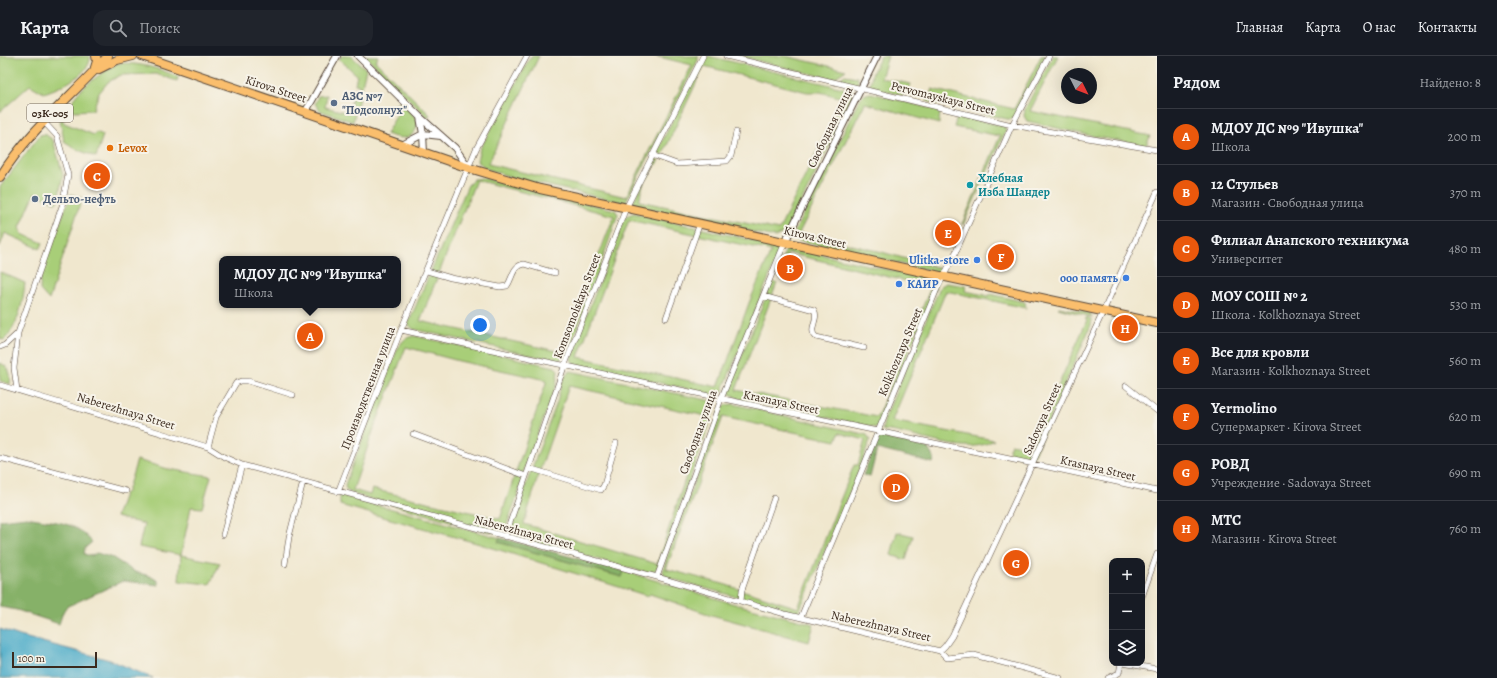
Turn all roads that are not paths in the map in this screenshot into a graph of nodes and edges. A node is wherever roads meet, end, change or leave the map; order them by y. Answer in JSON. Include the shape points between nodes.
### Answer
{"nodes":[{"id":1,"x":96,"y":56,"type":"edge"},
{"id":2,"x":108,"y":56,"type":"edge"},
{"id":3,"x":133,"y":56,"type":"edge"},
{"id":4,"x":142,"y":56,"type":"edge"},
{"id":5,"x":336,"y":56,"type":"edge"},
{"id":6,"x":358,"y":56,"type":"edge"},
{"id":7,"x":527,"y":56,"type":"edge"},
{"id":8,"x":703,"y":56,"type":"edge"},
{"id":9,"x":726,"y":56,"type":"edge"},
{"id":10,"x":877,"y":56,"type":"edge"},
{"id":11,"x":1049,"y":56,"type":"edge"},
{"id":12,"x":93,"y":72,"type":"junction"},
{"id":13,"x":861,"y":89,"type":"junction"},
{"id":14,"x":306,"y":111,"type":"junction"},
{"id":15,"x":420,"y":117,"type":"junction"},
{"id":16,"x":43,"y":121,"type":"junction"},
{"id":17,"x":1012,"y":125,"type":"junction"},
{"id":18,"x":736,"y":132,"type":"dead end"},
{"id":19,"x":423,"y":134,"type":"junction"},
{"id":20,"x":442,"y":137,"type":"junction"},
{"id":21,"x":402,"y":145,"type":"junction"},
{"id":22,"x":455,"y":148,"type":"junction"},
{"id":23,"x":1157,"y":150,"type":"edge"},
{"id":24,"x":424,"y":153,"type":"junction"},
{"id":25,"x":652,"y":155,"type":"junction"},
{"id":26,"x":450,"y":162,"type":"junction"},
{"id":27,"x":469,"y":168,"type":"junction"},
{"id":28,"x":0,"y":177,"type":"edge"},
{"id":29,"x":1157,"y":192,"type":"edge"},
{"id":30,"x":626,"y":208,"type":"junction"},
{"id":31,"x":700,"y":223,"type":"junction"},
{"id":32,"x":785,"y":242,"type":"junction"},
{"id":33,"x":427,"y":270,"type":"junction"},
{"id":34,"x":556,"y":273,"type":"dead end"},
{"id":35,"x":944,"y":278,"type":"junction"},
{"id":36,"x":763,"y":296,"type":"junction"},
{"id":37,"x":1103,"y":312,"type":"junction"},
{"id":38,"x":666,"y":318,"type":"dead end"},
{"id":39,"x":1157,"y":323,"type":"edge"},
{"id":40,"x":401,"y":330,"type":"junction"},
{"id":41,"x":18,"y":333,"type":"junction"},
{"id":42,"x":0,"y":347,"type":"edge"},
{"id":43,"x":864,"y":348,"type":"dead end"},
{"id":44,"x":564,"y":366,"type":"junction"},
{"id":45,"x":0,"y":385,"type":"edge"},
{"id":46,"x":1126,"y":386,"type":"dead end"},
{"id":47,"x":17,"y":390,"type":"junction"},
{"id":48,"x":293,"y":395,"type":"dead end"},
{"id":49,"x":721,"y":399,"type":"junction"},
{"id":50,"x":1157,"y":411,"type":"edge"},
{"id":51,"x":877,"y":432,"type":"junction"},
{"id":52,"x":413,"y":434,"type":"dead end"},
{"id":53,"x":616,"y":443,"type":"dead end"},
{"id":54,"x":208,"y":446,"type":"junction"},
{"id":55,"x":0,"y":458,"type":"edge"},
{"id":56,"x":1033,"y":463,"type":"junction"},
{"id":57,"x":242,"y":465,"type":"junction"},
{"id":58,"x":529,"y":468,"type":"junction"},
{"id":59,"x":526,"y":476,"type":"junction"},
{"id":60,"x":303,"y":482,"type":"junction"},
{"id":61,"x":126,"y":490,"type":"dead end"},
{"id":62,"x":1157,"y":491,"type":"edge"},
{"id":63,"x":338,"y":492,"type":"junction"},
{"id":64,"x":774,"y":498,"type":"dead end"},
{"id":65,"x":223,"y":535,"type":"dead end"},
{"id":66,"x":505,"y":537,"type":"junction"},
{"id":67,"x":1157,"y":554,"type":"edge"},
{"id":68,"x":285,"y":564,"type":"dead end"},
{"id":69,"x":657,"y":577,"type":"junction"},
{"id":70,"x":1143,"y":594,"type":"edge"},
{"id":71,"x":740,"y":602,"type":"junction"},
{"id":72,"x":801,"y":617,"type":"junction"},
{"id":73,"x":940,"y":651,"type":"junction"},
{"id":74,"x":1120,"y":666,"type":"edge"},
{"id":75,"x":1139,"y":666,"type":"edge"},
{"id":76,"x":1157,"y":669,"type":"edge"},
{"id":77,"x":1060,"y":678,"type":"edge"},
{"id":78,"x":1108,"y":678,"type":"edge"}],
"edges":[{"from":1,"to":12,"type":"main road"},
{"from":2,"to":12,"type":"main road","number":"03К-005"},
{"from":3,"to":12,"type":"main road","via":[[117,60]]},
{"from":4,"to":14,"type":"main road","name":"Kirova Street"},
{"from":5,"to":14,"type":"street"},
{"from":6,"to":15,"type":"street"},
{"from":7,"to":27,"type":"street","name":"Производственная улица","via":[[476,149]]},
{"from":8,"to":25,"type":"street","name":"Komsomolskaya Street"},
{"from":9,"to":13,"type":"street","name":"Pervomayskaya Street"},
{"from":10,"to":13,"type":"street","name":"Свободная улица"},
{"from":11,"to":17,"type":"street","name":"Kolkhoznaya Street"},
{"from":12,"to":16,"type":"main road","number":"03К-005"},
{"from":13,"to":17,"type":"street","name":"Pervomayskaya Street"},
{"from":13,"to":32,"type":"street","name":"Свободная улица"},
{"from":14,"to":21,"type":"main road","name":"Kirova Street"},
{"from":15,"to":19,"type":"street"},
{"from":15,"to":20,"type":"street"},
{"from":16,"to":28,"type":"main road","number":"03К-005"},
{"from":16,"to":41,"type":"street","via":[[57,136],[68,176],[62,206]]},
{"from":17,"to":23,"type":"street","name":"Pervomayskaya Street"},
{"from":17,"to":35,"type":"street","name":"Kolkhoznaya Street"},
{"from":18,"to":25,"type":"street","via":[[731,156],[727,161],[677,164]]},
{"from":19,"to":20,"type":"street"},
{"from":19,"to":21,"type":"street"},
{"from":19,"to":24,"type":"street"},
{"from":20,"to":22,"type":"street"},
{"from":21,"to":24,"type":"main road","name":"Kirova Street"},
{"from":22,"to":26,"type":"street","via":[[456,154]]},
{"from":22,"to":27,"type":"street"},
{"from":24,"to":26,"type":"main road","name":"Kirova Street"},
{"from":25,"to":30,"type":"street","name":"Komsomolskaya Street"},
{"from":26,"to":27,"type":"main road","name":"Kirova Street"},
{"from":27,"to":30,"type":"main road","name":"Kirova Street","via":[[540,189]]},
{"from":27,"to":33,"type":"street","name":"Производственная улица"},
{"from":29,"to":37,"type":"street","name":"Sadovaya Street"},
{"from":30,"to":31,"type":"main road","name":"Kirova Street"},
{"from":30,"to":44,"type":"street","name":"Komsomolskaya Street"},
{"from":31,"to":32,"type":"main road","name":"Kirova Street"},
{"from":31,"to":38,"type":"street"},
{"from":32,"to":35,"type":"main road","name":"Kirova Street"},
{"from":32,"to":36,"type":"street","name":"Свободная улица"},
{"from":33,"to":34,"type":"street","via":[[451,278],[500,287],[507,286],[515,267],[519,265]]},
{"from":33,"to":40,"type":"street","name":"Производственная улица"},
{"from":35,"to":37,"type":"main road","name":"Kirova Street"},
{"from":35,"to":51,"type":"street","name":"Kolkhoznaya Street"},
{"from":36,"to":43,"type":"street","via":[[814,310],[816,317],[812,330],[816,338]]},
{"from":36,"to":49,"type":"street","name":"Свободная улица"},
{"from":37,"to":39,"type":"main road","name":"Kirova Street"},
{"from":37,"to":56,"type":"street","name":"Sadovaya Street"},
{"from":40,"to":44,"type":"street","name":"Krasnaya Street"},
{"from":40,"to":63,"type":"street","name":"Производственная улица"},
{"from":41,"to":42,"type":"street"},
{"from":41,"to":47,"type":"street","via":[[14,368]]},
{"from":44,"to":49,"type":"street","name":"Krasnaya Street"},
{"from":44,"to":58,"type":"street","name":"Komsomolskaya Street"},
{"from":45,"to":47,"type":"street","name":"Naberezhnaya Street"},
{"from":46,"to":50,"type":"street"},
{"from":47,"to":54,"type":"street","name":"Naberezhnaya Street"},
{"from":48,"to":54,"type":"street","via":[[240,380],[216,417]]},
{"from":49,"to":51,"type":"street","name":"Krasnaya Street"},
{"from":49,"to":69,"type":"street","name":"Свободная улица"},
{"from":51,"to":56,"type":"street","name":"Krasnaya Street"},
{"from":51,"to":72,"type":"street","name":"Kolkhoznaya Street"},
{"from":52,"to":59,"type":"street"},
{"from":53,"to":58,"type":"street","via":[[601,490]]},
{"from":54,"to":57,"type":"street","name":"Naberezhnaya Street"},
{"from":55,"to":61,"type":"street"},
{"from":56,"to":62,"type":"street","name":"Krasnaya Street"},
{"from":56,"to":73,"type":"street","name":"Sadovaya Street","via":[[952,636]]},
{"from":57,"to":60,"type":"street","name":"Naberezhnaya Street"},
{"from":57,"to":65,"type":"street"},
{"from":58,"to":59,"type":"street","name":"Komsomolskaya Street"},
{"from":59,"to":66,"type":"street","name":"Komsomolskaya Street"},
{"from":60,"to":63,"type":"street","name":"Naberezhnaya Street"},
{"from":60,"to":68,"type":"street"},
{"from":63,"to":66,"type":"street","name":"Naberezhnaya Street"},
{"from":64,"to":71,"type":"street"},
{"from":66,"to":69,"type":"street","name":"Naberezhnaya Street"},
{"from":67,"to":70,"type":"street"},
{"from":69,"to":71,"type":"street","name":"Naberezhnaya Street"},
{"from":71,"to":72,"type":"street","name":"Naberezhnaya Street"},
{"from":72,"to":73,"type":"street","name":"Naberezhnaya Street"},
{"from":73,"to":77,"type":"street","name":"Naberezhnaya Street","via":[[947,658],[974,655]]},
{"from":74,"to":78,"type":"street","via":[[1119,673]]},
{"from":75,"to":76,"type":"street"}]}
